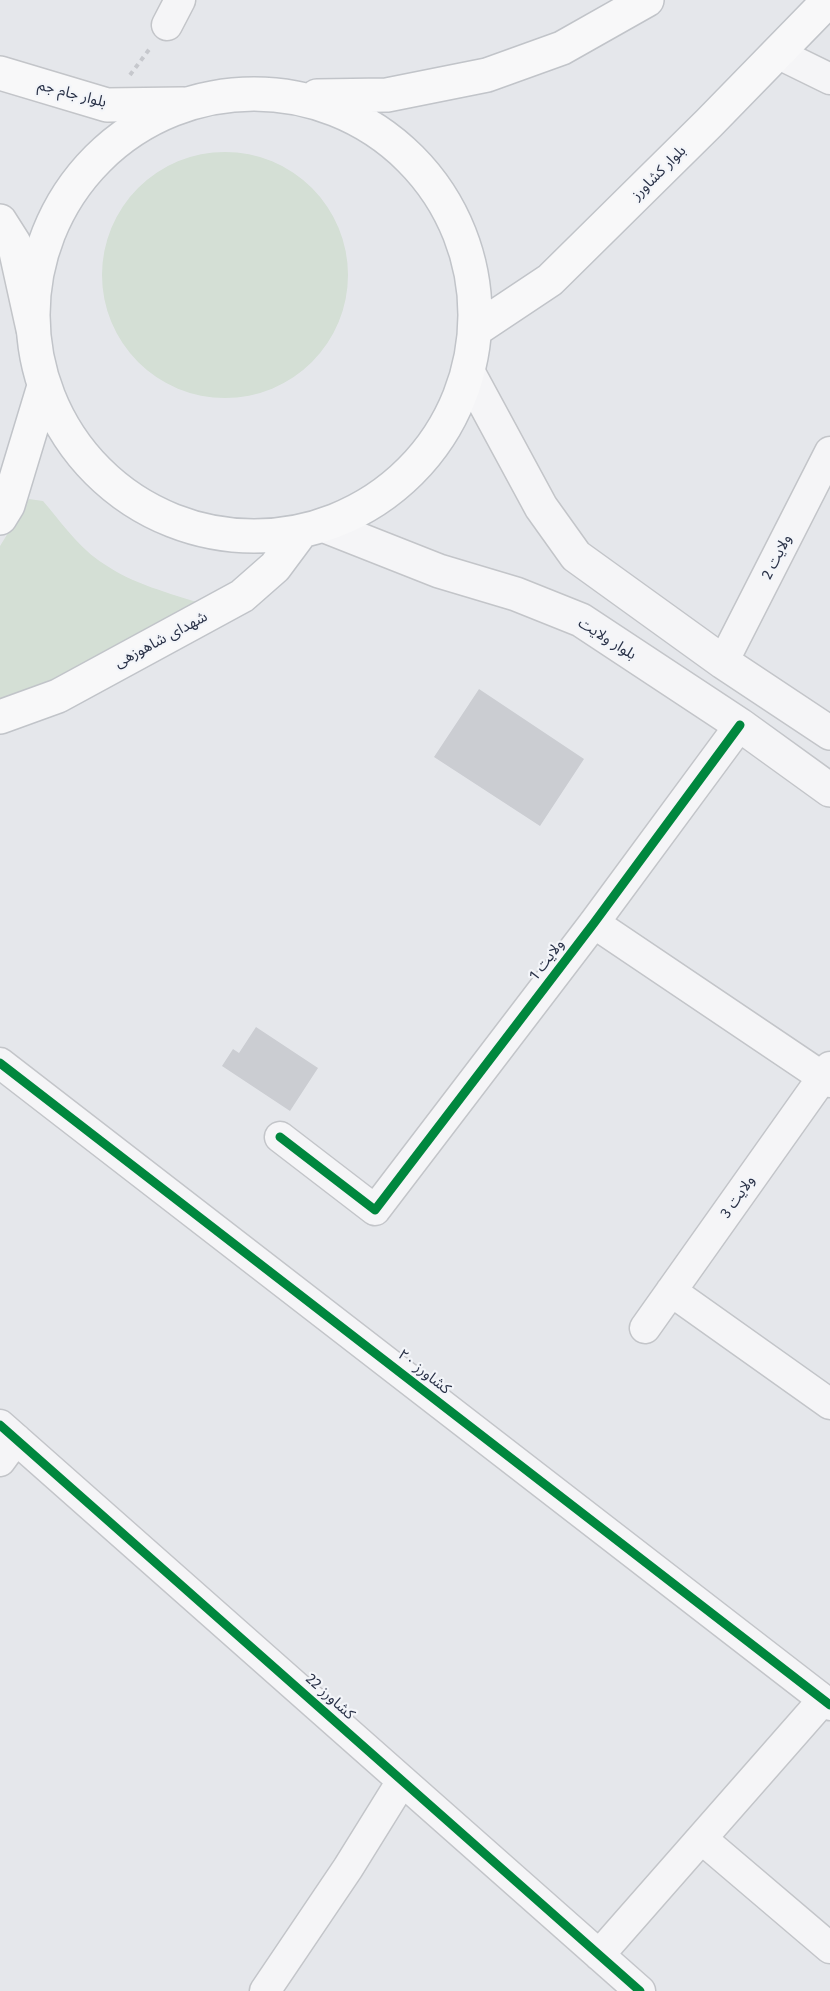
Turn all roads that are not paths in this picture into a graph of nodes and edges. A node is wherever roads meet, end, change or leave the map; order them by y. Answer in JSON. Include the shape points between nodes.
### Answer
{"nodes":[{"id":1,"x":647,"y":0,"type":"edge"},
{"id":2,"x":829,"y":0,"type":"edge"},
{"id":3,"x":777,"y":53,"type":"junction"},
{"id":4,"x":0,"y":73,"type":"edge"},
{"id":5,"x":830,"y":79,"type":"edge"},
{"id":6,"x":298,"y":96,"type":"junction"},
{"id":7,"x":183,"y":104,"type":"junction"},
{"id":8,"x":0,"y":221,"type":"edge"},
{"id":9,"x":33,"y":329,"type":"junction"},
{"id":10,"x":475,"y":330,"type":"junction"},
{"id":11,"x":468,"y":372,"type":"junction"},
{"id":12,"x":44,"y":386,"type":"junction"},
{"id":13,"x":830,"y":452,"type":"edge"},
{"id":14,"x":0,"y":518,"type":"edge"},
{"id":15,"x":313,"y":529,"type":"junction"},
{"id":16,"x":723,"y":662,"type":"junction"},
{"id":17,"x":0,"y":717,"type":"edge"},
{"id":18,"x":740,"y":724,"type":"junction"},
{"id":19,"x":830,"y":733,"type":"edge"},
{"id":20,"x":830,"y":790,"type":"edge"},
{"id":21,"x":594,"y":923,"type":"junction"},
{"id":22,"x":0,"y":1063,"type":"edge"},
{"id":23,"x":828,"y":1076,"type":"edge"},
{"id":24,"x":280,"y":1137,"type":"dead end"},
{"id":25,"x":671,"y":1292,"type":"junction"},
{"id":26,"x":645,"y":1328,"type":"dead end"},
{"id":27,"x":830,"y":1404,"type":"edge"},
{"id":28,"x":5,"y":1441,"type":"edge"},
{"id":29,"x":826,"y":1702,"type":"edge"},
{"id":30,"x":402,"y":1781,"type":"junction"},
{"id":31,"x":702,"y":1839,"type":"junction"},
{"id":32,"x":830,"y":1947,"type":"edge"},
{"id":33,"x":599,"y":1955,"type":"junction"},
{"id":34,"x":265,"y":1991,"type":"edge"},
{"id":35,"x":640,"y":1991,"type":"edge"}],
"edges":[{"from":1,"to":6,"type":"main road","via":[[562,48],[487,75],[387,95]]},
{"from":2,"to":3,"type":"main road","name":"بلوار کشاورز"},
{"from":3,"to":5,"type":"street"},
{"from":3,"to":10,"type":"main road","name":"بلوار کشاورز","via":[[550,280]]},
{"from":4,"to":7,"type":"main road","name":"بلوار جام جم","via":[[107,105]]},
{"from":6,"to":7,"type":"main road","via":[[240,92]]},
{"from":6,"to":10,"type":"main road","via":[[348,113],[384,135],[430,179],[457,226],[472,277]]},
{"from":7,"to":9,"type":"main road","via":[[131,129],[87,167],[55,216],[37,271]]},
{"from":8,"to":9,"type":"main road","via":[[14,243]]},
{"from":9,"to":12,"type":"main road"},
{"from":10,"to":11,"type":"main road"},
{"from":11,"to":15,"type":"main road","via":[[448,423],[416,467],[373,502]]},
{"from":11,"to":16,"type":"street","via":[[541,507],[576,556]]},
{"from":12,"to":14,"type":"main road","via":[[8,506]]},
{"from":12,"to":15,"type":"main road","via":[[67,435],[102,476],[145,508],[195,529],[248,537]]},
{"from":13,"to":16,"type":"street","name":"ولایت 2"},
{"from":15,"to":17,"type":"main road","name":"شهدای شاهوزهی","via":[[242,596],[58,696]]},
{"from":15,"to":18,"type":"street","name":"بلوار ولایت","via":[[516,594],[580,620]]},
{"from":16,"to":19,"type":"street"},
{"from":18,"to":20,"type":"street","name":"بلوار ولایت"},
{"from":18,"to":21,"type":"street","name":"ولایت 1"},
{"from":21,"to":23,"type":"street"},
{"from":21,"to":24,"type":"street","name":"ولایت 1","via":[[375,1210]]},
{"from":22,"to":29,"type":"street","name":"کشاورز ۲۰"},
{"from":23,"to":25,"type":"street","name":"ولایت 3"},
{"from":25,"to":26,"type":"street","name":"ولایت 3"},
{"from":25,"to":27,"type":"street"},
{"from":28,"to":30,"type":"street","name":"کشاورز 22"},
{"from":29,"to":31,"type":"street"},
{"from":30,"to":33,"type":"street","name":"کشاورز 22"},
{"from":30,"to":34,"type":"street"},
{"from":31,"to":32,"type":"street"},
{"from":31,"to":33,"type":"street"},
{"from":33,"to":35,"type":"street","name":"کشاورز 22"}]}
